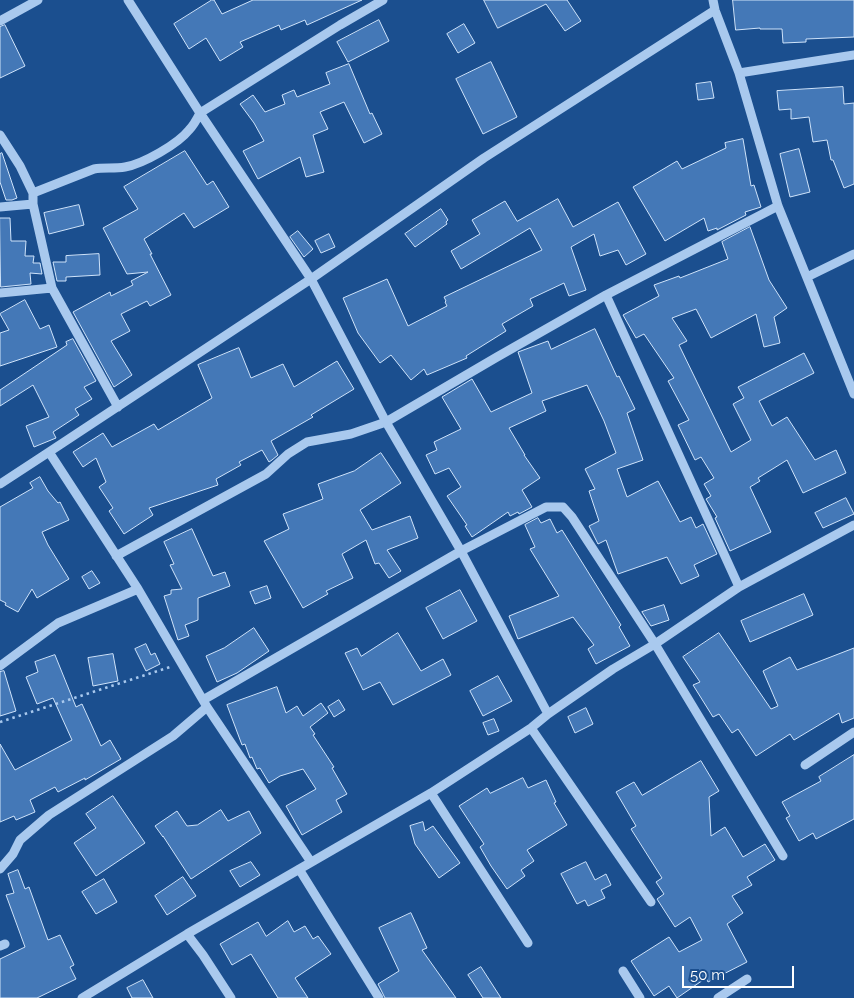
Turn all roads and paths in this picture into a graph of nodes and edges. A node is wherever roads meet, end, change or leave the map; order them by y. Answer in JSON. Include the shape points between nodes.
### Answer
{"nodes":[{"id":1,"x":38,"y":0,"type":"edge"},
{"id":2,"x":128,"y":0,"type":"edge"},
{"id":3,"x":383,"y":0,"type":"edge"},
{"id":4,"x":713,"y":0,"type":"edge"},
{"id":5,"x":716,"y":10,"type":"junction"},
{"id":6,"x":0,"y":21,"type":"edge"},
{"id":7,"x":854,"y":55,"type":"edge"},
{"id":8,"x":738,"y":73,"type":"junction"},
{"id":9,"x":200,"y":113,"type":"junction"},
{"id":10,"x":0,"y":136,"type":"edge"},
{"id":11,"x":33,"y":193,"type":"junction"},
{"id":12,"x":33,"y":204,"type":"junction"},
{"id":13,"x":0,"y":206,"type":"edge"},
{"id":14,"x":778,"y":206,"type":"junction"},
{"id":15,"x":854,"y":254,"type":"edge"},
{"id":16,"x":807,"y":277,"type":"junction"},
{"id":17,"x":311,"y":279,"type":"junction"},
{"id":18,"x":52,"y":288,"type":"junction"},
{"id":19,"x":0,"y":293,"type":"edge"},
{"id":20,"x":606,"y":295,"type":"junction"},
{"id":21,"x":854,"y":394,"type":"edge"},
{"id":22,"x":118,"y":407,"type":"junction"},
{"id":23,"x":386,"y":422,"type":"junction"},
{"id":24,"x":50,"y":452,"type":"junction"},
{"id":25,"x":0,"y":484,"type":"edge"},
{"id":26,"x":854,"y":524,"type":"edge"},
{"id":27,"x":462,"y":551,"type":"junction"},
{"id":28,"x":116,"y":556,"type":"junction"},
{"id":29,"x":739,"y":587,"type":"junction"},
{"id":30,"x":138,"y":589,"type":"junction"},
{"id":31,"x":655,"y":644,"type":"junction"},
{"id":32,"x":181,"y":663,"type":"junction"},
{"id":33,"x":0,"y":666,"type":"edge"},
{"id":34,"x":205,"y":704,"type":"junction"},
{"id":35,"x":548,"y":714,"type":"junction"},
{"id":36,"x":0,"y":722,"type":"edge"},
{"id":37,"x":531,"y":728,"type":"junction"},
{"id":38,"x":854,"y":732,"type":"edge"},
{"id":39,"x":805,"y":765,"type":"dead end"},
{"id":40,"x":431,"y":793,"type":"junction"},
{"id":41,"x":783,"y":856,"type":"dead end"},
{"id":42,"x":311,"y":862,"type":"junction"},
{"id":43,"x":0,"y":869,"type":"edge"},
{"id":44,"x":299,"y":869,"type":"junction"},
{"id":45,"x":651,"y":902,"type":"dead end"},
{"id":46,"x":187,"y":934,"type":"junction"},
{"id":47,"x":528,"y":942,"type":"dead end"},
{"id":48,"x":623,"y":971,"type":"dead end"},
{"id":49,"x":748,"y":979,"type":"dead end"},
{"id":50,"x":82,"y":998,"type":"edge"},
{"id":51,"x":231,"y":998,"type":"edge"},
{"id":52,"x":379,"y":998,"type":"edge"},
{"id":53,"x":640,"y":998,"type":"edge"},
{"id":54,"x":718,"y":998,"type":"edge"}],
"edges":[{"from":1,"to":6,"type":"street"},
{"from":2,"to":9,"type":"street"},
{"from":3,"to":9,"type":"street"},
{"from":4,"to":5,"type":"street"},
{"from":5,"to":8,"type":"street"},
{"from":5,"to":17,"type":"street","via":[[484,158]]},
{"from":7,"to":8,"type":"street"},
{"from":8,"to":14,"type":"street"},
{"from":9,"to":11,"type":"street","via":[[190,130],[179,140],[142,162],[126,167],[94,169]]},
{"from":9,"to":17,"type":"street"},
{"from":10,"to":11,"type":"street"},
{"from":11,"to":12,"type":"street"},
{"from":12,"to":13,"type":"street"},
{"from":12,"to":18,"type":"street"},
{"from":14,"to":16,"type":"street"},
{"from":14,"to":20,"type":"street"},
{"from":15,"to":16,"type":"street"},
{"from":16,"to":21,"type":"street"},
{"from":17,"to":22,"type":"street"},
{"from":17,"to":23,"type":"street"},
{"from":18,"to":19,"type":"street"},
{"from":18,"to":22,"type":"street"},
{"from":20,"to":23,"type":"street"},
{"from":20,"to":29,"type":"street"},
{"from":22,"to":24,"type":"street"},
{"from":23,"to":27,"type":"street"},
{"from":23,"to":28,"type":"street","via":[[351,434],[307,442],[266,474]]},
{"from":24,"to":25,"type":"street"},
{"from":24,"to":28,"type":"street"},
{"from":26,"to":29,"type":"street"},
{"from":27,"to":31,"type":"street","via":[[546,507],[563,507]]},
{"from":27,"to":34,"type":"street"},
{"from":27,"to":35,"type":"street"},
{"from":28,"to":30,"type":"street"},
{"from":29,"to":31,"type":"street"},
{"from":30,"to":32,"type":"street"},
{"from":30,"to":33,"type":"street","via":[[58,623]]},
{"from":31,"to":35,"type":"street"},
{"from":31,"to":41,"type":"street"},
{"from":32,"to":34,"type":"street"},
{"from":32,"to":36,"type":"path"},
{"from":34,"to":42,"type":"street"},
{"from":34,"to":43,"type":"street","via":[[173,736],[49,815],[20,840]]},
{"from":35,"to":37,"type":"street"},
{"from":37,"to":40,"type":"street"},
{"from":37,"to":45,"type":"street"},
{"from":38,"to":39,"type":"street"},
{"from":40,"to":42,"type":"street"},
{"from":40,"to":47,"type":"street"},
{"from":42,"to":44,"type":"street"},
{"from":44,"to":46,"type":"street"},
{"from":44,"to":52,"type":"street"},
{"from":46,"to":50,"type":"street"},
{"from":46,"to":51,"type":"street"},
{"from":48,"to":53,"type":"street"},
{"from":49,"to":54,"type":"street"}]}
